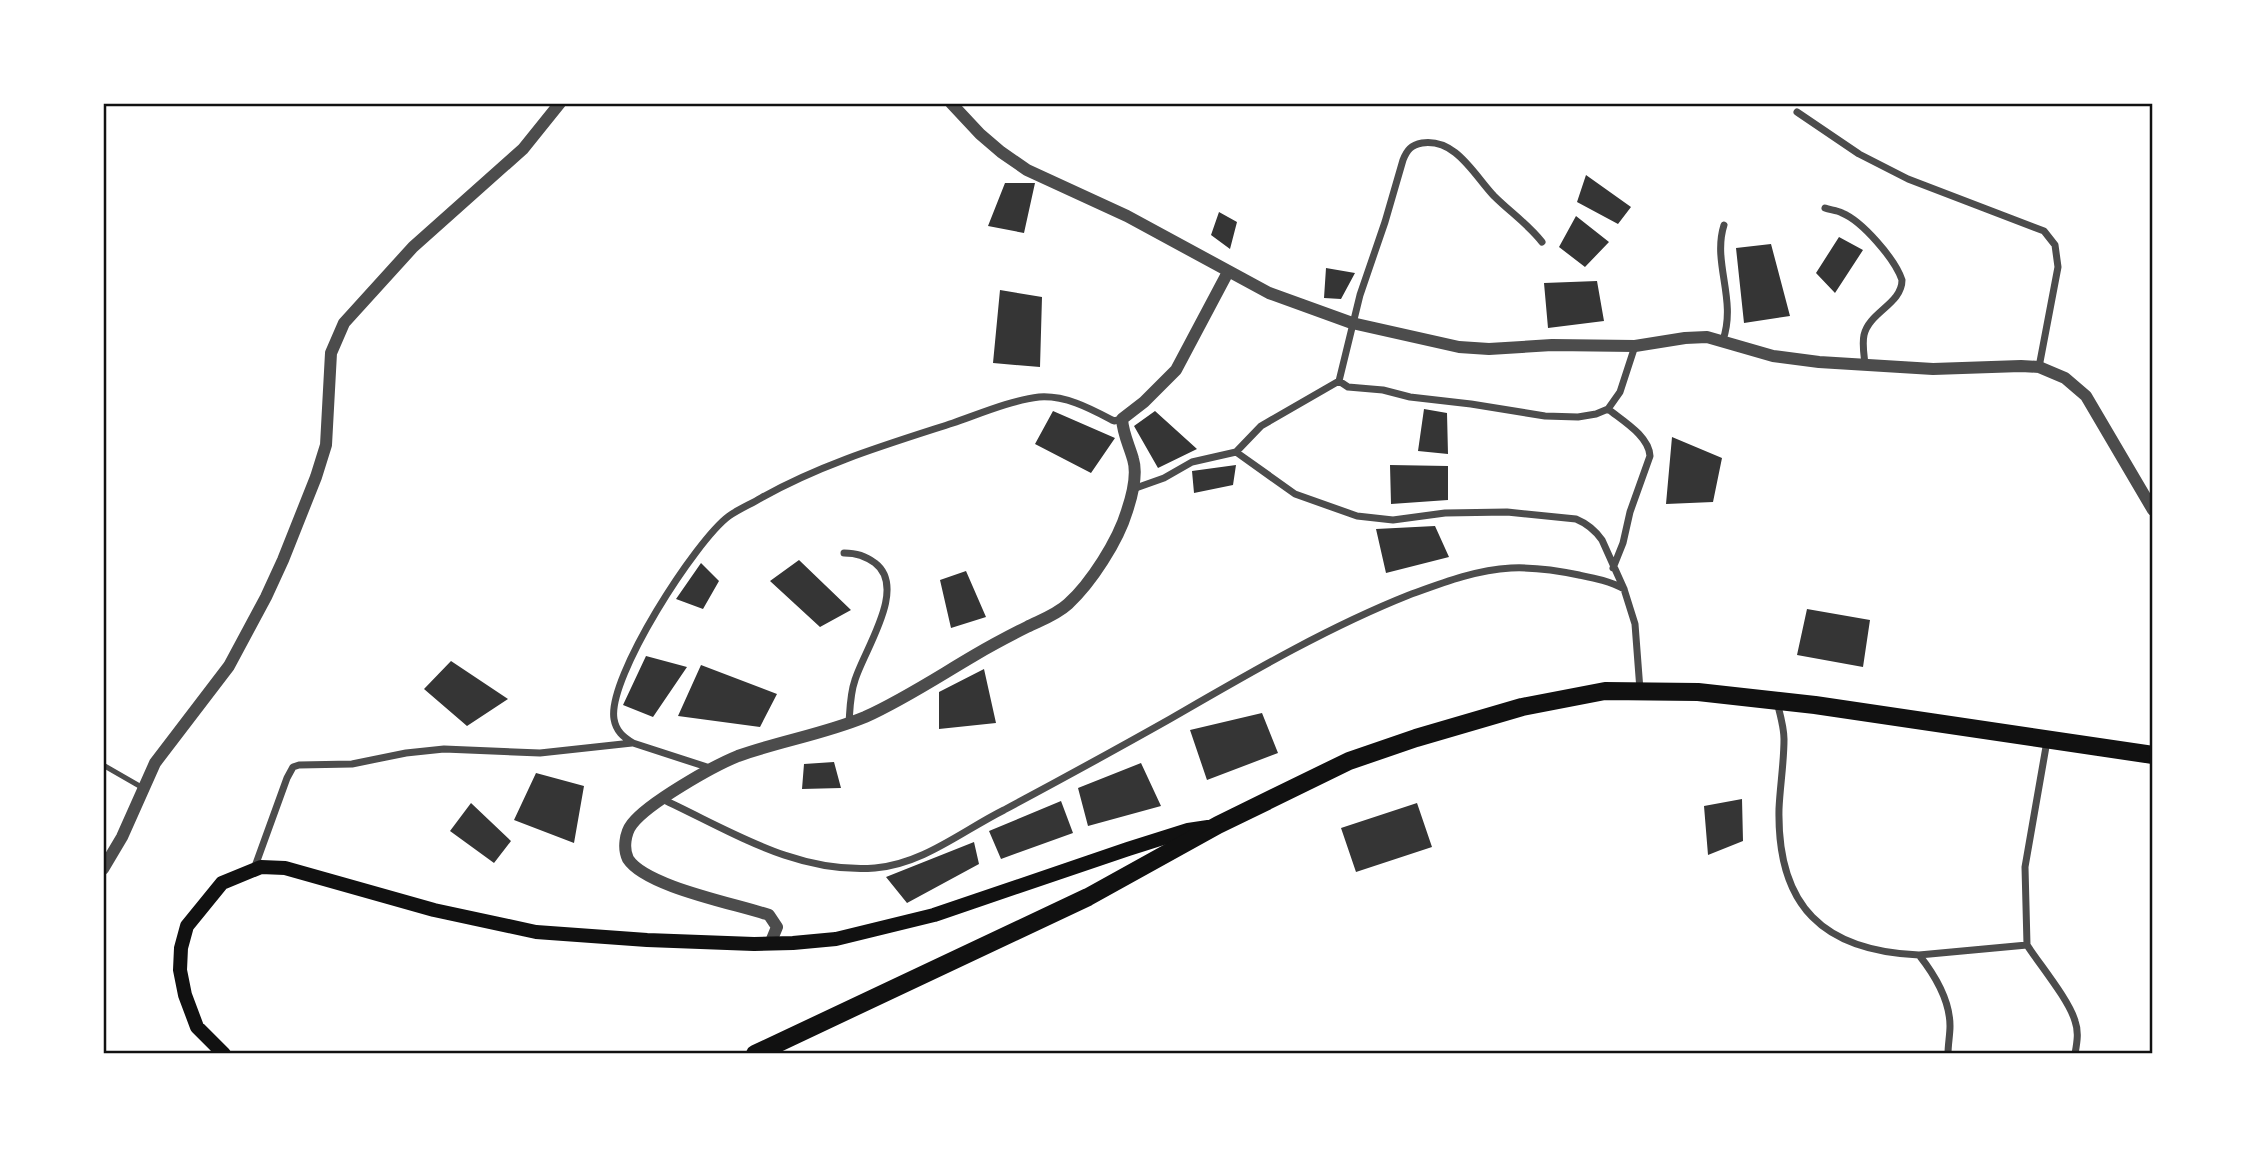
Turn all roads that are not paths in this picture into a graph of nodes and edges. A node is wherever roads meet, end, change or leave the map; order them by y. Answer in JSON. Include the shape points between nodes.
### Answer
{"nodes":[{"id":1,"x":560,"y":103,"type":"edge"},
{"id":2,"x":951,"y":103,"type":"edge"},
{"id":3,"x":1797,"y":112,"type":"dead end"},
{"id":4,"x":1825,"y":208,"type":"dead end"},
{"id":5,"x":1724,"y":225,"type":"dead end"},
{"id":6,"x":1542,"y":242,"type":"dead end"},
{"id":7,"x":1228,"y":272,"type":"junction"},
{"id":8,"x":1353,"y":323,"type":"junction"},
{"id":9,"x":1723,"y":340,"type":"junction"},
{"id":10,"x":1635,"y":346,"type":"junction"},
{"id":11,"x":1865,"y":364,"type":"junction"},
{"id":12,"x":2039,"y":367,"type":"junction"},
{"id":13,"x":1339,"y":381,"type":"junction"},
{"id":14,"x":1608,"y":409,"type":"junction"},
{"id":15,"x":1122,"y":419,"type":"junction"},
{"id":16,"x":1236,"y":452,"type":"junction"},
{"id":17,"x":1133,"y":489,"type":"junction"},
{"id":18,"x":2153,"y":510,"type":"edge"},
{"id":19,"x":844,"y":553,"type":"dead end"},
{"id":20,"x":1613,"y":568,"type":"junction"},
{"id":21,"x":1624,"y":589,"type":"junction"},
{"id":22,"x":1640,"y":690,"type":"junction"},
{"id":23,"x":1777,"y":701,"type":"junction"},
{"id":24,"x":849,"y":723,"type":"junction"},
{"id":25,"x":2046,"y":741,"type":"junction"},
{"id":26,"x":633,"y":743,"type":"junction"},
{"id":27,"x":2153,"y":755,"type":"edge"},
{"id":28,"x":103,"y":765,"type":"edge"},
{"id":29,"x":712,"y":769,"type":"junction"},
{"id":30,"x":144,"y":788,"type":"junction"},
{"id":31,"x":662,"y":799,"type":"junction"},
{"id":32,"x":1218,"y":825,"type":"junction"},
{"id":33,"x":103,"y":869,"type":"edge"},
{"id":34,"x":254,"y":869,"type":"junction"},
{"id":35,"x":770,"y":944,"type":"junction"},
{"id":36,"x":2027,"y":945,"type":"junction"},
{"id":37,"x":1919,"y":955,"type":"junction"},
{"id":38,"x":224,"y":1054,"type":"edge"},
{"id":39,"x":755,"y":1054,"type":"edge"},
{"id":40,"x":1948,"y":1054,"type":"edge"},
{"id":41,"x":2075,"y":1054,"type":"edge"}],
"edges":[{"from":1,"to":30,"type":"street","via":[[523,149],[413,247],[344,323],[331,353],[326,445],[283,559],[229,666],[155,764]]},
{"from":2,"to":7,"type":"street","via":[[1000,152],[1027,170],[1127,216]]},
{"from":3,"to":12,"type":"street","via":[[1859,154],[1908,179],[2044,231],[2054,245],[2057,267]]},
{"from":4,"to":11,"type":"street","via":[[1858,223],[1902,280],[1900,292],[1864,334]]},
{"from":5,"to":9,"type":"street","via":[[1721,248],[1729,321]]},
{"from":6,"to":8,"type":"street","via":[[1456,153],[1438,143],[1414,145],[1403,160]]},
{"from":7,"to":8,"type":"street","via":[[1269,293]]},
{"from":7,"to":15,"type":"street","via":[[1176,370]]},
{"from":8,"to":10,"type":"street","via":[[1489,349]]},
{"from":8,"to":13,"type":"street"},
{"from":9,"to":10,"type":"street","via":[[1685,338]]},
{"from":9,"to":11,"type":"street","via":[[1773,356]]},
{"from":10,"to":14,"type":"street","via":[[1620,392]]},
{"from":11,"to":12,"type":"street","via":[[1933,369]]},
{"from":12,"to":18,"type":"street","via":[[2065,378],[2086,396]]},
{"from":13,"to":14,"type":"street","via":[[1348,387],[1545,416],[1578,417]]},
{"from":13,"to":16,"type":"street","via":[[1261,426]]},
{"from":14,"to":20,"type":"street","via":[[1642,439],[1650,456]]},
{"from":15,"to":17,"type":"street","via":[[1135,462]]},
{"from":15,"to":26,"type":"street","via":[[1114,421],[1064,400],[1038,397],[829,464],[729,516],[705,538],[684,568],[640,638],[618,686],[614,720],[622,737]]},
{"from":16,"to":17,"type":"street","via":[[1192,462]]},
{"from":16,"to":20,"type":"street","via":[[1295,494],[1357,516],[1393,520],[1507,512],[1576,519],[1595,530]]},
{"from":17,"to":24,"type":"street","via":[[1120,531],[1067,605]]},
{"from":19,"to":24,"type":"street","via":[[867,558],[879,567],[886,574],[887,593],[886,606],[855,680]]},
{"from":20,"to":21,"type":"street"},
{"from":21,"to":22,"type":"street","via":[[1635,624]]},
{"from":21,"to":31,"type":"street","via":[[1553,569],[1528,568],[1444,582],[1343,623],[901,864],[814,865],[751,842]]},
{"from":22,"to":23,"type":"main road"},
{"from":22,"to":32,"type":"main road","via":[[1605,691],[1522,707],[1416,738],[1349,761]]},
{"from":23,"to":25,"type":"main road"},
{"from":23,"to":37,"type":"street","via":[[1784,736],[1779,831],[1791,889],[1809,914],[1843,939],[1882,953]]},
{"from":24,"to":29,"type":"street","via":[[771,745]]},
{"from":25,"to":27,"type":"main road"},
{"from":25,"to":36,"type":"street","via":[[2025,867]]},
{"from":26,"to":29,"type":"street"},
{"from":26,"to":34,"type":"street","via":[[540,753],[444,749],[352,764],[299,765],[287,778]]},
{"from":28,"to":30,"type":"lane"},
{"from":29,"to":31,"type":"street"},
{"from":30,"to":33,"type":"street"},
{"from":31,"to":35,"type":"street","via":[[632,824],[627,858],[644,874],[664,883],[769,915],[777,927]]},
{"from":32,"to":35,"type":"main road","via":[[1140,845],[934,915],[836,939]]},
{"from":32,"to":39,"type":"main road","via":[[1088,897]]},
{"from":34,"to":35,"type":"main road","via":[[285,868],[434,910],[536,932]]},
{"from":34,"to":38,"type":"main road","via":[[222,883],[187,926],[181,948],[180,970],[190,1012],[197,1027]]},
{"from":36,"to":37,"type":"street"},
{"from":36,"to":41,"type":"street","via":[[2075,1020]]},
{"from":37,"to":40,"type":"street","via":[[1946,1003]]}]}
